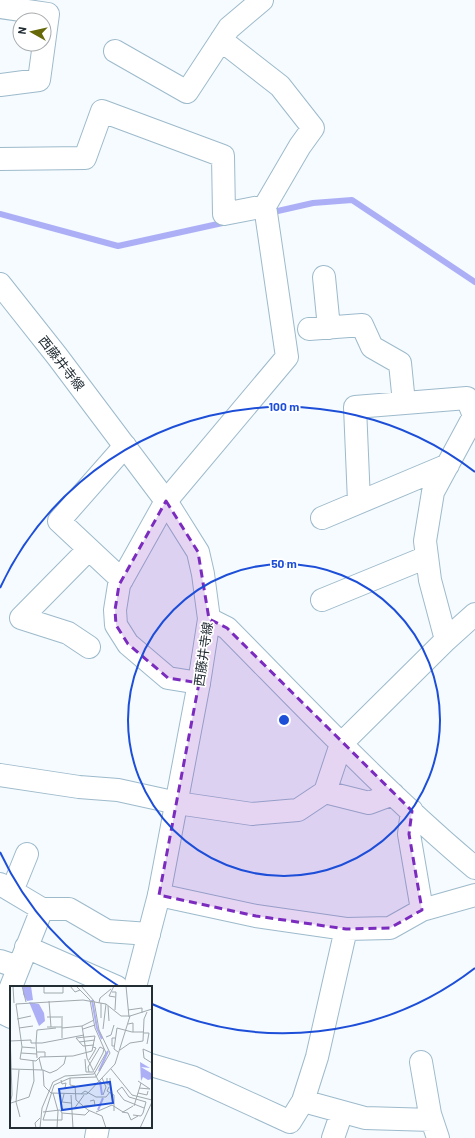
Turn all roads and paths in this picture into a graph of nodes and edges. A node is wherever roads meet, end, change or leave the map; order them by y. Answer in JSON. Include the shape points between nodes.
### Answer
{"nodes":[{"id":1,"x":253,"y":2,"type":"edge"},
{"id":2,"x":0,"y":7,"type":"edge"},
{"id":3,"x":222,"y":40,"type":"junction"},
{"id":4,"x":115,"y":51,"type":"dead end"},
{"id":5,"x":0,"y":85,"type":"edge"},
{"id":6,"x":0,"y":159,"type":"edge"},
{"id":7,"x":265,"y":206,"type":"junction"},
{"id":8,"x":324,"y":277,"type":"dead end"},
{"id":9,"x":0,"y":284,"type":"edge"},
{"id":10,"x":404,"y":403,"type":"junction"},
{"id":11,"x":125,"y":446,"type":"junction"},
{"id":12,"x":448,"y":465,"type":"junction"},
{"id":13,"x":166,"y":501,"type":"junction"},
{"id":14,"x":360,"y":502,"type":"junction"},
{"id":15,"x":322,"y":518,"type":"dead end"},
{"id":16,"x":89,"y":549,"type":"junction"},
{"id":17,"x":427,"y":557,"type":"junction"},
{"id":18,"x":122,"y":580,"type":"junction"},
{"id":19,"x":322,"y":600,"type":"dead end"},
{"id":20,"x":475,"y":614,"type":"edge"},
{"id":21,"x":209,"y":619,"type":"junction"},
{"id":22,"x":446,"y":640,"type":"junction"},
{"id":23,"x":89,"y":647,"type":"dead end"},
{"id":24,"x":199,"y":683,"type":"junction"},
{"id":25,"x":341,"y":744,"type":"junction"},
{"id":26,"x":0,"y":775,"type":"edge"},
{"id":27,"x":325,"y":792,"type":"junction"},
{"id":28,"x":393,"y":794,"type":"junction"},
{"id":29,"x":177,"y":803,"type":"junction"},
{"id":30,"x":412,"y":811,"type":"junction"},
{"id":31,"x":27,"y":854,"type":"dead end"},
{"id":32,"x":475,"y":868,"type":"edge"},
{"id":33,"x":6,"y":887,"type":"edge"},
{"id":34,"x":160,"y":895,"type":"junction"},
{"id":35,"x":475,"y":895,"type":"edge"},
{"id":36,"x":42,"y":909,"type":"junction"},
{"id":37,"x":422,"y":910,"type":"junction"},
{"id":38,"x":346,"y":929,"type":"junction"},
{"id":39,"x":149,"y":934,"type":"junction"},
{"id":40,"x":26,"y":947,"type":"junction"},
{"id":41,"x":9,"y":964,"type":"edge"},
{"id":42,"x":115,"y":986,"type":"edge"},
{"id":43,"x":135,"y":986,"type":"edge"},
{"id":44,"x":4,"y":1014,"type":"edge"},
{"id":45,"x":421,"y":1062,"type":"dead end"},
{"id":46,"x":152,"y":1065,"type":"edge"},
{"id":47,"x":303,"y":1102,"type":"junction"},
{"id":48,"x":342,"y":1112,"type":"junction"},
{"id":49,"x":98,"y":1128,"type":"edge"},
{"id":50,"x":435,"y":1129,"type":"edge"},
{"id":51,"x":96,"y":1138,"type":"edge"},
{"id":52,"x":333,"y":1138,"type":"edge"}],
"edges":[{"from":1,"to":3,"type":"street","via":[[229,28]]},
{"from":2,"to":5,"type":"street","via":[[48,14],[40,80]]},
{"from":3,"to":4,"type":"street","via":[[188,92]]},
{"from":3,"to":7,"type":"street","via":[[280,86],[313,128]]},
{"from":6,"to":7,"type":"street","via":[[85,158],[102,111],[223,156],[224,214]]},
{"from":7,"to":13,"type":"street","via":[[287,357]]},
{"from":8,"to":10,"type":"street","via":[[319,329],[362,325],[372,347],[400,363]]},
{"from":9,"to":11,"type":"street","name":"西藤井寺線"},
{"from":10,"to":12,"type":"street","via":[[467,398],[474,416]]},
{"from":10,"to":14,"type":"street","via":[[355,406]]},
{"from":11,"to":13,"type":"street","name":"西藤井寺線"},
{"from":11,"to":16,"type":"street","via":[[59,521]]},
{"from":12,"to":14,"type":"street"},
{"from":12,"to":17,"type":"street","via":[[433,492],[425,541]]},
{"from":13,"to":18,"type":"street"},
{"from":13,"to":21,"type":"street","name":"西藤井寺線","via":[[198,552]]},
{"from":14,"to":15,"type":"street"},
{"from":16,"to":18,"type":"street"},
{"from":16,"to":23,"type":"street","via":[[21,618],[68,633]]},
{"from":17,"to":19,"type":"street"},
{"from":17,"to":22,"type":"street","via":[[430,580]]},
{"from":18,"to":24,"type":"street","via":[[115,610],[116,625],[128,644],[168,678]]},
{"from":20,"to":22,"type":"street"},
{"from":21,"to":24,"type":"street","name":"西藤井寺線"},
{"from":21,"to":25,"type":"street","via":[[227,628]]},
{"from":22,"to":25,"type":"street"},
{"from":24,"to":29,"type":"street","name":"西藤井寺線"},
{"from":25,"to":27,"type":"street"},
{"from":25,"to":28,"type":"street"},
{"from":26,"to":29,"type":"street","via":[[78,787],[118,790]]},
{"from":27,"to":28,"type":"street","via":[[369,803]]},
{"from":27,"to":29,"type":"street","via":[[298,810],[252,814]]},
{"from":28,"to":30,"type":"street"},
{"from":29,"to":34,"type":"street","name":"西藤井寺線"},
{"from":30,"to":32,"type":"street"},
{"from":30,"to":37,"type":"street","via":[[409,834]]},
{"from":31,"to":33,"type":"street"},
{"from":33,"to":36,"type":"street"},
{"from":34,"to":38,"type":"street","via":[[256,916]]},
{"from":34,"to":39,"type":"street","name":"西藤井寺線"},
{"from":35,"to":37,"type":"street"},
{"from":36,"to":39,"type":"street","via":[[69,909],[107,931]]},
{"from":36,"to":40,"type":"street"},
{"from":37,"to":38,"type":"street","via":[[390,928]]},
{"from":38,"to":47,"type":"street","via":[[317,1057]]},
{"from":39,"to":43,"type":"street","name":"西藤井寺線"},
{"from":40,"to":41,"type":"street"},
{"from":40,"to":42,"type":"street"},
{"from":41,"to":44,"type":"street"},
{"from":45,"to":50,"type":"street"},
{"from":46,"to":47,"type":"street","via":[[192,1077],[290,1122]]},
{"from":47,"to":48,"type":"street"},
{"from":48,"to":50,"type":"street"},
{"from":48,"to":52,"type":"street"},
{"from":49,"to":51,"type":"street"}]}
